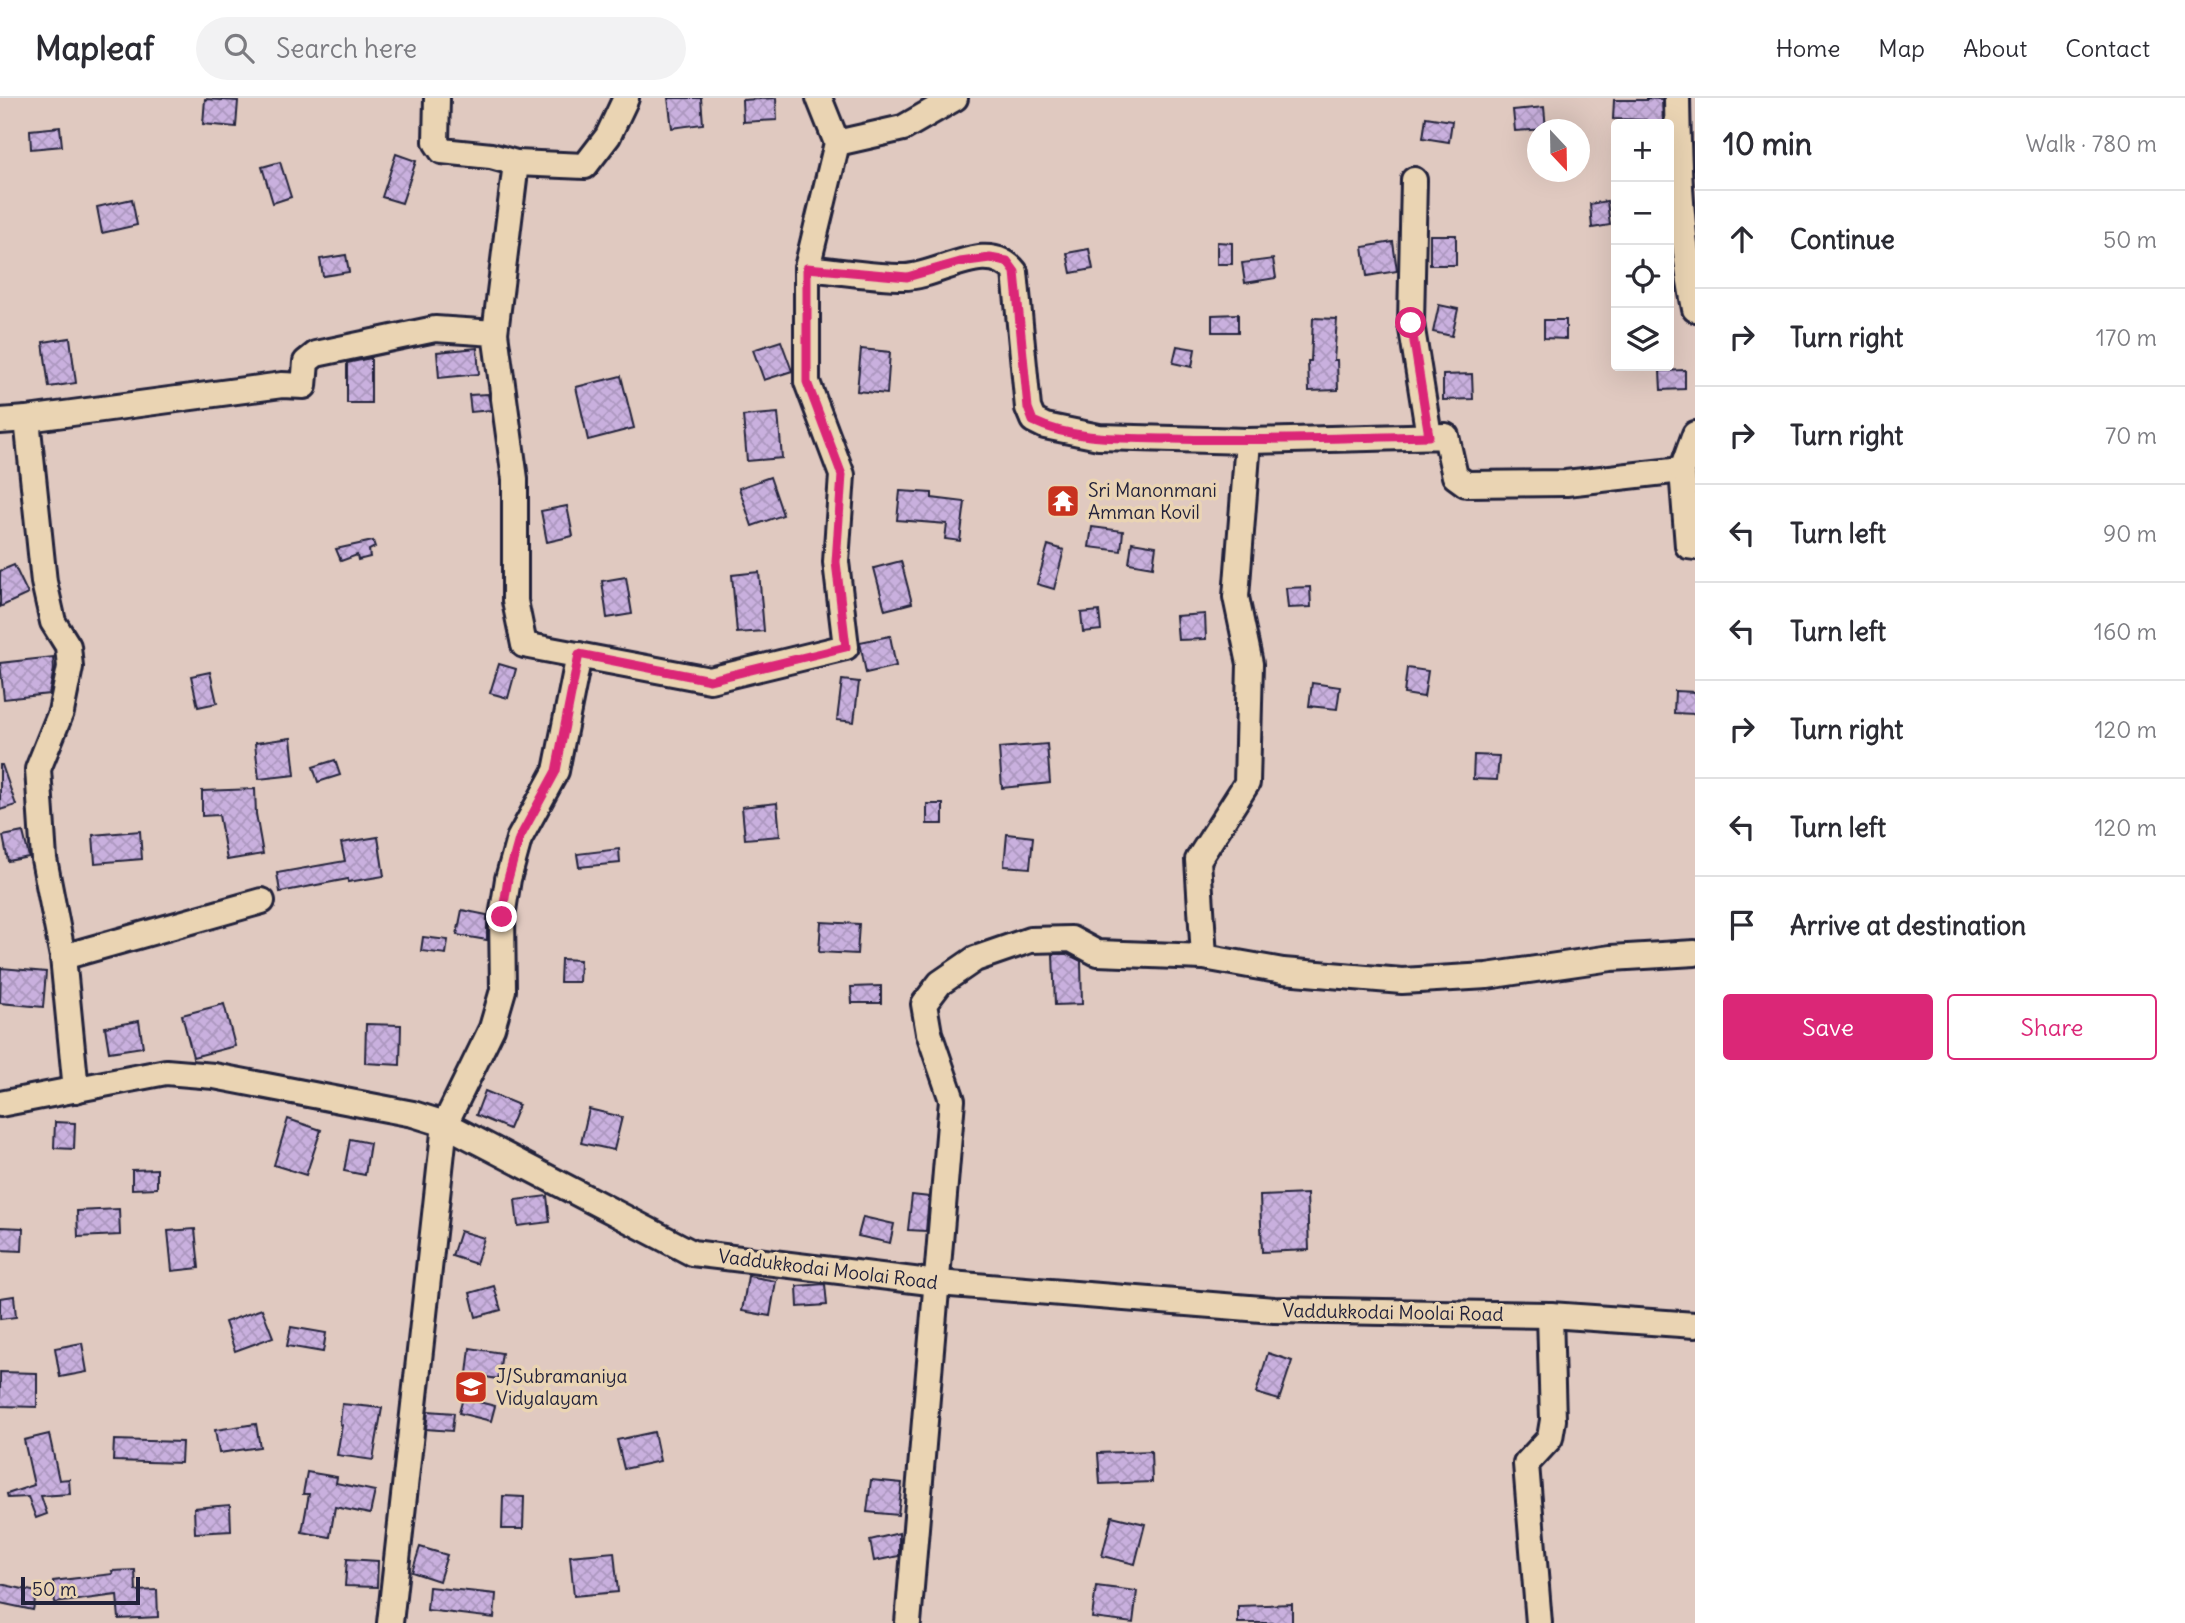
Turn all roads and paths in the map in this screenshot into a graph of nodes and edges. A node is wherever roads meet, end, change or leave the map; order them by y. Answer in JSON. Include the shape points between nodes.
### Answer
{"nodes":[{"id":1,"x":437,"y":98,"type":"edge"},
{"id":2,"x":626,"y":98,"type":"edge"},
{"id":3,"x":819,"y":98,"type":"edge"},
{"id":4,"x":954,"y":98,"type":"edge"},
{"id":5,"x":1677,"y":98,"type":"edge"},
{"id":6,"x":837,"y":143,"type":"junction"},
{"id":7,"x":516,"y":163,"type":"junction"},
{"id":8,"x":1414,"y":180,"type":"dead end"},
{"id":9,"x":807,"y":268,"type":"junction"},
{"id":10,"x":1695,"y":309,"type":"edge"},
{"id":11,"x":495,"y":333,"type":"junction"},
{"id":12,"x":27,"y":419,"type":"junction"},
{"id":13,"x":0,"y":421,"type":"edge"},
{"id":14,"x":1695,"y":434,"type":"edge"},
{"id":15,"x":1429,"y":436,"type":"junction"},
{"id":16,"x":1248,"y":441,"type":"junction"},
{"id":17,"x":1682,"y":470,"type":"junction"},
{"id":18,"x":1695,"y":547,"type":"edge"},
{"id":19,"x":579,"y":654,"type":"junction"},
{"id":20,"x":262,"y":901,"type":"dead end"},
{"id":21,"x":1695,"y":953,"type":"edge"},
{"id":22,"x":63,"y":957,"type":"junction"},
{"id":23,"x":1204,"y":957,"type":"junction"},
{"id":24,"x":76,"y":1090,"type":"junction"},
{"id":25,"x":0,"y":1104,"type":"edge"},
{"id":26,"x":445,"y":1124,"type":"junction"},
{"id":27,"x":938,"y":1283,"type":"junction"},
{"id":28,"x":1550,"y":1315,"type":"junction"},
{"id":29,"x":1695,"y":1325,"type":"edge"},
{"id":30,"x":390,"y":1623,"type":"edge"},
{"id":31,"x":908,"y":1623,"type":"edge"},
{"id":32,"x":1539,"y":1623,"type":"edge"}],
"edges":[{"from":1,"to":7,"type":"street","via":[[436,142],[443,151]]},
{"from":2,"to":7,"type":"street","via":[[608,136],[584,166]]},
{"from":3,"to":6,"type":"street"},
{"from":4,"to":6,"type":"street","via":[[903,128]]},
{"from":5,"to":10,"type":"street","via":[[1679,190]]},
{"from":6,"to":9,"type":"street"},
{"from":7,"to":11,"type":"street"},
{"from":8,"to":15,"type":"street","via":[[1411,323]]},
{"from":9,"to":16,"type":"street","via":[[907,277],[960,262],[1007,261],[1015,272],[1033,421],[1099,437]]},
{"from":9,"to":19,"type":"street","via":[[807,382],[842,475],[836,562],[846,647],[710,680]]},
{"from":11,"to":12,"type":"street","via":[[435,329],[316,354],[306,362],[304,386],[282,385]]},
{"from":11,"to":19,"type":"street","via":[[515,479],[515,601],[524,645]]},
{"from":12,"to":13,"type":"street"},
{"from":12,"to":22,"type":"street","via":[[44,582],[54,622],[68,646],[70,667],[61,712],[38,769],[44,859]]},
{"from":14,"to":17,"type":"street"},
{"from":15,"to":16,"type":"street"},
{"from":15,"to":17,"type":"street","via":[[1446,436],[1455,476],[1466,484],[1566,482]]},
{"from":16,"to":23,"type":"street","via":[[1236,597],[1250,664],[1247,783],[1198,860]]},
{"from":17,"to":18,"type":"street","via":[[1688,547]]},
{"from":19,"to":26,"type":"street","via":[[556,771],[519,839],[508,879],[502,917],[503,990],[492,1028]]},
{"from":20,"to":22,"type":"street"},
{"from":21,"to":23,"type":"street","via":[[1402,981],[1283,971]]},
{"from":22,"to":24,"type":"street"},
{"from":23,"to":27,"type":"street","via":[[1097,953],[1071,939],[1030,940],[975,959],[940,983],[924,1004],[952,1100]]},
{"from":24,"to":25,"type":"street","name":"Vaddukkodai Moolai Road"},
{"from":24,"to":26,"type":"street","name":"Vaddukkodai Moolai Road","via":[[166,1072],[214,1076]]},
{"from":26,"to":27,"type":"street","name":"Vaddukkodai Moolai Road","via":[[692,1253]]},
{"from":26,"to":30,"type":"street"},
{"from":27,"to":28,"type":"street","name":"Vaddukkodai Moolai Road","via":[[1275,1310]]},
{"from":27,"to":31,"type":"street"},
{"from":28,"to":29,"type":"street","name":"Vaddukkodai Moolai Road"},
{"from":28,"to":32,"type":"street","via":[[1553,1420],[1550,1438],[1526,1464]]}]}
